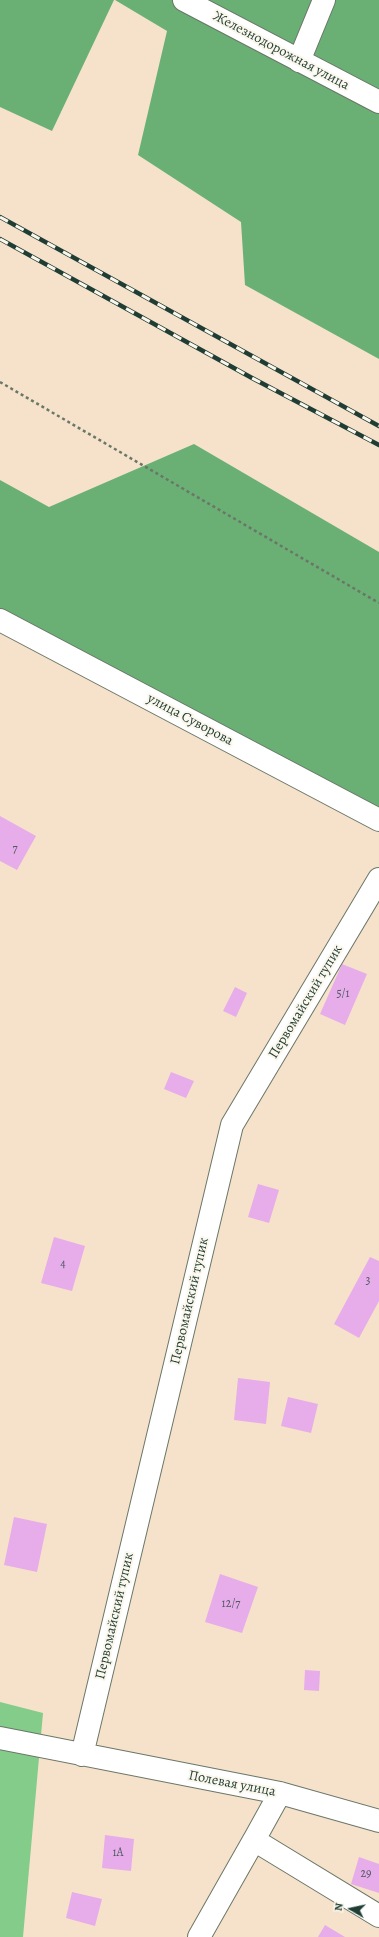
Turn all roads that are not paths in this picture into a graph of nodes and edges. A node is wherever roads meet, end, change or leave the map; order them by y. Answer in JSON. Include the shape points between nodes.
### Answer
{"nodes":[{"id":1,"x":184,"y":0,"type":"edge"},
{"id":2,"x":324,"y":0,"type":"edge"},
{"id":3,"x":299,"y":61,"type":"junction"},
{"id":4,"x":379,"y":102,"type":"edge"},
{"id":5,"x":0,"y":620,"type":"edge"},
{"id":6,"x":379,"y":820,"type":"edge"},
{"id":7,"x":379,"y":879,"type":"edge"},
{"id":8,"x":0,"y":1738,"type":"edge"},
{"id":9,"x":82,"y":1755,"type":"junction"},
{"id":10,"x":280,"y":1793,"type":"junction"},
{"id":11,"x":379,"y":1821,"type":"edge"},
{"id":12,"x":254,"y":1840,"type":"junction"},
{"id":13,"x":379,"y":1916,"type":"edge"},
{"id":14,"x":199,"y":1937,"type":"edge"}],
"edges":[{"from":1,"to":3,"type":"street","name":"Железнодорожная улица"},
{"from":2,"to":3,"type":"street"},
{"from":3,"to":4,"type":"street","name":"Железнодорожная улица"},
{"from":5,"to":6,"type":"street","name":"улица Суворова"},
{"from":7,"to":9,"type":"street","name":"Первомайский тупик","via":[[232,1125]]},
{"from":8,"to":9,"type":"street","name":"Полевая улица"},
{"from":9,"to":10,"type":"street","name":"Полевая улица"},
{"from":10,"to":11,"type":"street","name":"Полевая улица"},
{"from":10,"to":12,"type":"street"},
{"from":12,"to":13,"type":"street"},
{"from":12,"to":14,"type":"street"}]}
